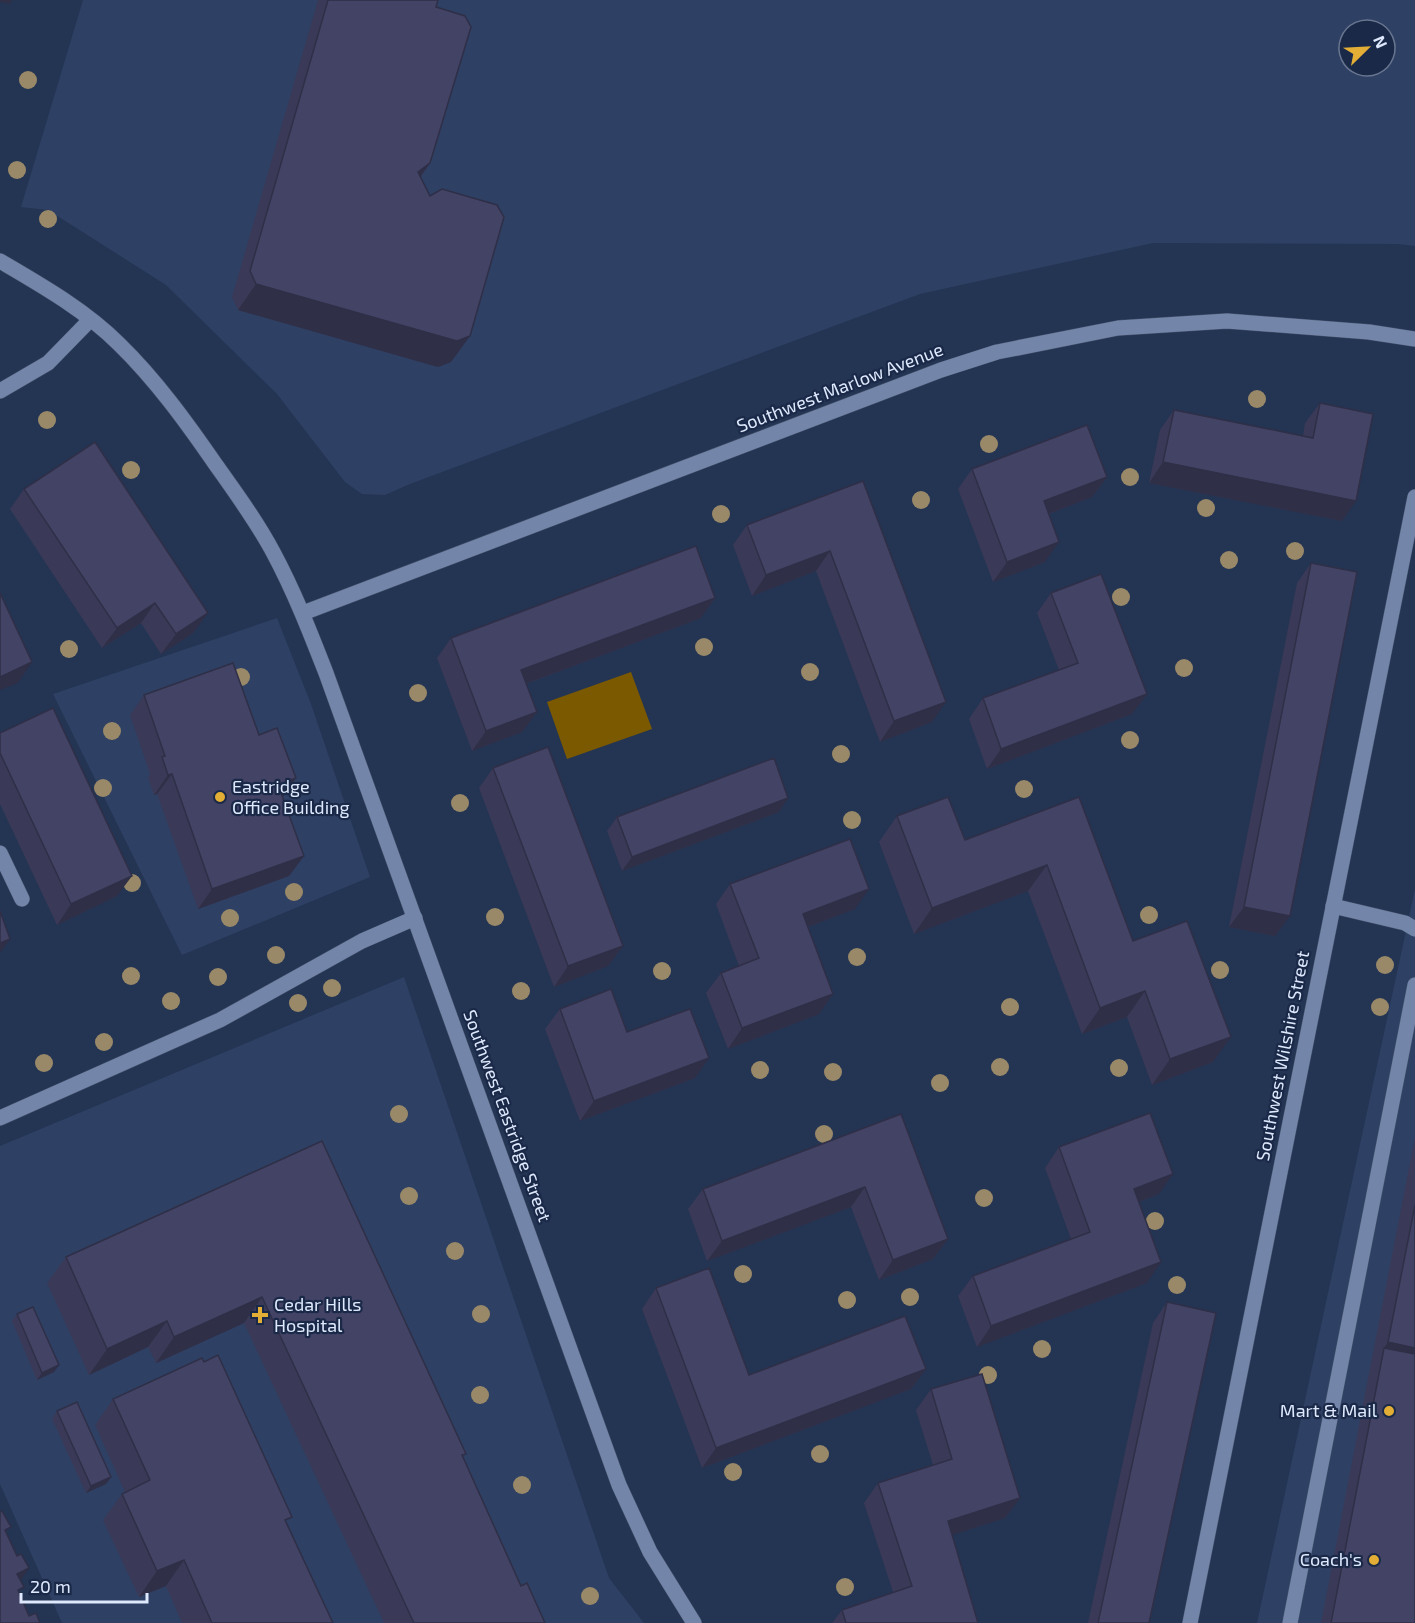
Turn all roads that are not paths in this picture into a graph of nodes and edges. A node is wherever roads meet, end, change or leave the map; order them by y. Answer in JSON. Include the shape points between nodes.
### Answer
{"nodes":[{"id":1,"x":0,"y":261,"type":"edge"},
{"id":2,"x":90,"y":320,"type":"junction"},
{"id":3,"x":1415,"y":339,"type":"edge"},
{"id":4,"x":0,"y":391,"type":"edge"},
{"id":5,"x":1415,"y":497,"type":"edge"},
{"id":6,"x":303,"y":613,"type":"junction"},
{"id":7,"x":0,"y":853,"type":"edge"},
{"id":8,"x":22,"y":899,"type":"dead end"},
{"id":9,"x":1333,"y":906,"type":"junction"},
{"id":10,"x":415,"y":918,"type":"junction"},
{"id":11,"x":1415,"y":929,"type":"edge"},
{"id":12,"x":1415,"y":985,"type":"edge"},
{"id":13,"x":0,"y":1118,"type":"edge"},
{"id":14,"x":694,"y":1623,"type":"edge"},
{"id":15,"x":1190,"y":1623,"type":"edge"},
{"id":16,"x":1290,"y":1623,"type":"edge"}],
"edges":[{"from":1,"to":2,"type":"street","name":"Southwest Eastridge Street"},
{"from":2,"to":4,"type":"street","via":[[48,363]]},
{"from":2,"to":6,"type":"street","name":"Southwest Eastridge Street","via":[[147,374],[187,424],[273,551]]},
{"from":3,"to":6,"type":"street","name":"Southwest Marlow Avenue","via":[[1227,321],[1118,328],[997,352]]},
{"from":5,"to":9,"type":"street","name":"Southwest Wilshire Street"},
{"from":6,"to":10,"type":"street","name":"Southwest Eastridge Street"},
{"from":7,"to":8,"type":"street"},
{"from":9,"to":11,"type":"street","via":[[1405,923]]},
{"from":9,"to":15,"type":"street","name":"Southwest Wilshire Street"},
{"from":10,"to":13,"type":"street","via":[[362,941],[220,1020]]},
{"from":10,"to":14,"type":"street","name":"Southwest Eastridge Street","via":[[619,1485],[650,1552]]},
{"from":12,"to":16,"type":"street"}]}
